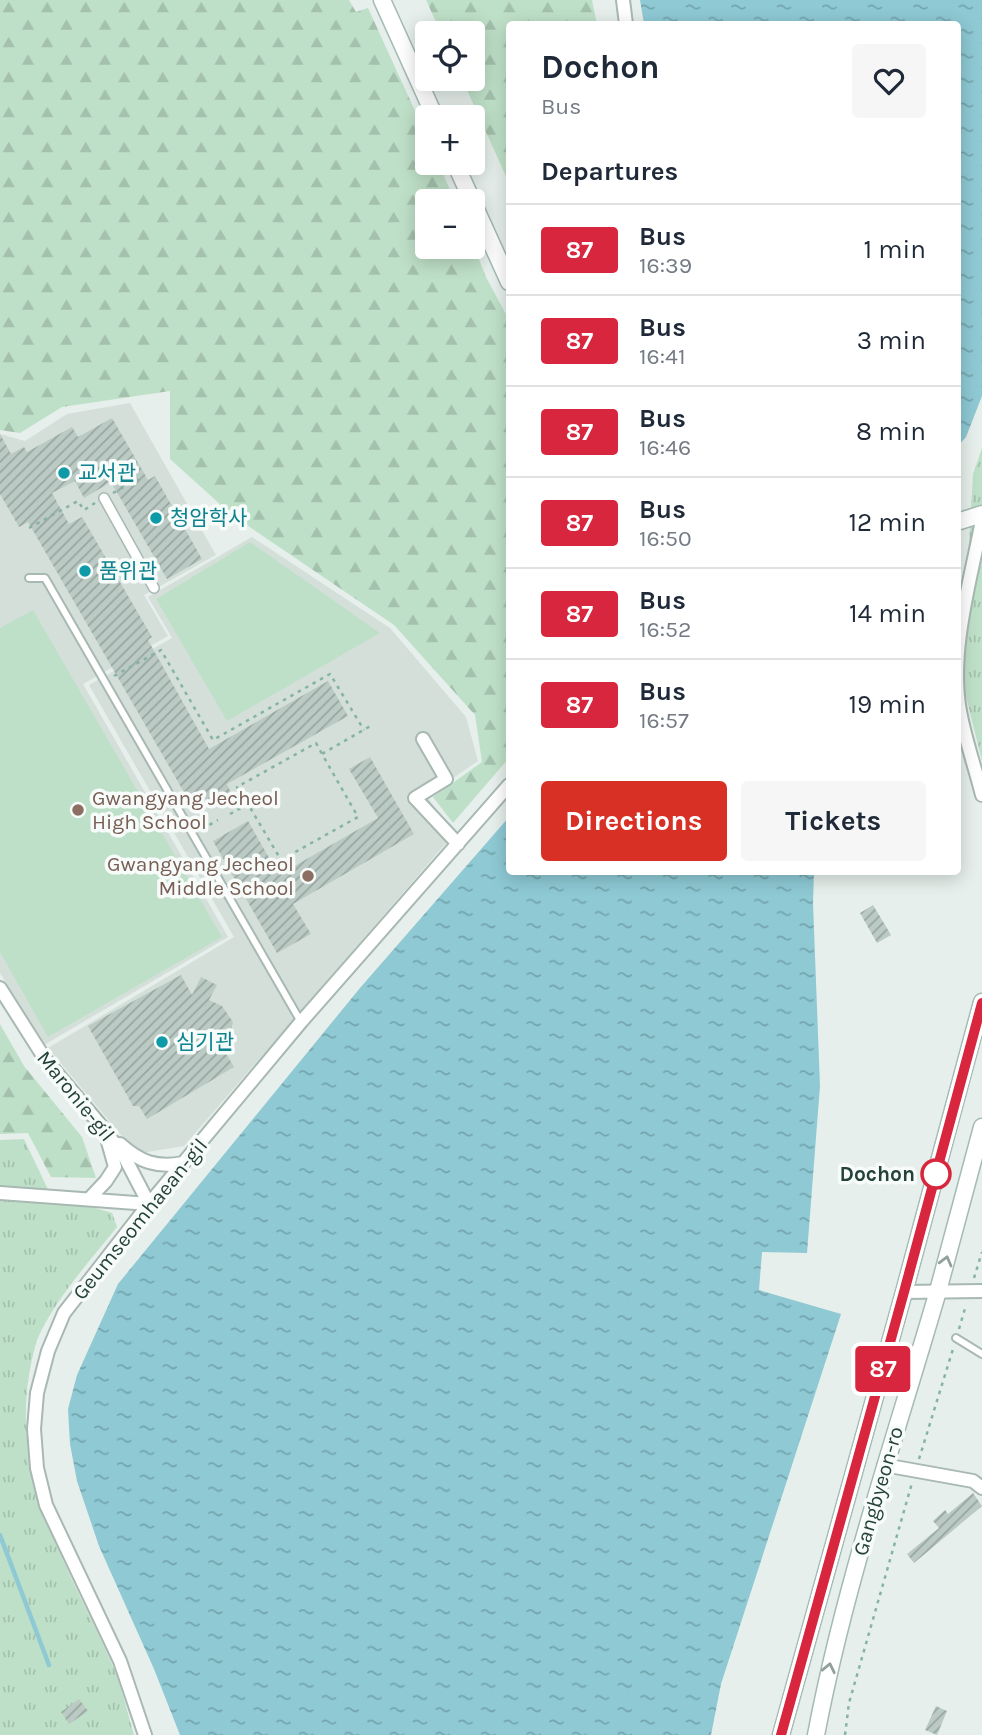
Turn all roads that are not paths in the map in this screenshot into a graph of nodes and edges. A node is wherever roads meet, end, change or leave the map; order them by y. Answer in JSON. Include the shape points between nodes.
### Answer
{"nodes":[{"id":1,"x":382,"y":0,"type":"edge"},
{"id":2,"x":623,"y":0,"type":"edge"},
{"id":3,"x":626,"y":21,"type":"edge"},
{"id":4,"x":430,"y":105,"type":"edge"},
{"id":5,"x":460,"y":175,"type":"edge"},
{"id":6,"x":506,"y":275,"type":"edge"},
{"id":7,"x":104,"y":498,"type":"road end"},
{"id":8,"x":982,"y":514,"type":"edge"},
{"id":9,"x":982,"y":520,"type":"edge"},
{"id":10,"x":961,"y":521,"type":"edge"},
{"id":11,"x":29,"y":578,"type":"dead end"},
{"id":12,"x":154,"y":588,"type":"dead end"},
{"id":13,"x":961,"y":633,"type":"edge"},
{"id":14,"x":961,"y":715,"type":"edge"},
{"id":15,"x":423,"y":739,"type":"dead end"},
{"id":16,"x":506,"y":788,"type":"edge"},
{"id":17,"x":982,"y":794,"type":"edge"},
{"id":18,"x":458,"y":844,"type":"junction"},
{"id":19,"x":0,"y":988,"type":"edge"},
{"id":20,"x":982,"y":1002,"type":"edge"},
{"id":21,"x":301,"y":1022,"type":"junction"},
{"id":22,"x":103,"y":1128,"type":"junction"},
{"id":23,"x":981,"y":1132,"type":"edge"},
{"id":24,"x":183,"y":1163,"type":"junction"},
{"id":25,"x":0,"y":1193,"type":"edge"},
{"id":26,"x":89,"y":1199,"type":"junction"},
{"id":27,"x":149,"y":1204,"type":"junction"},
{"id":28,"x":976,"y":1291,"type":"edge"},
{"id":29,"x":904,"y":1292,"type":"junction"},
{"id":30,"x":937,"y":1292,"type":"junction"},
{"id":31,"x":957,"y":1338,"type":"road end"},
{"id":32,"x":982,"y":1354,"type":"edge"},
{"id":33,"x":884,"y":1465,"type":"junction"},
{"id":34,"x":982,"y":1488,"type":"edge"},
{"id":35,"x":145,"y":1735,"type":"edge"},
{"id":36,"x":780,"y":1735,"type":"edge"},
{"id":37,"x":816,"y":1735,"type":"edge"}],
"edges":[{"from":1,"to":4,"type":"main road"},
{"from":2,"to":3,"type":"street"},
{"from":5,"to":6,"type":"main road"},
{"from":7,"to":12,"type":"street"},
{"from":8,"to":10,"type":"main road"},
{"from":9,"to":13,"type":"street"},
{"from":11,"to":21,"type":"lane","via":[[45,578]]},
{"from":14,"to":17,"type":"street"},
{"from":15,"to":18,"type":"street","via":[[446,779],[415,798]]},
{"from":16,"to":18,"type":"street","name":"Geumseomhaean-gil"},
{"from":18,"to":21,"type":"street","name":"Geumseomhaean-gil"},
{"from":19,"to":22,"type":"street","name":"Maronie-gil","via":[[45,1059]]},
{"from":20,"to":29,"type":"main road","name":"Gangbyeon-ro"},
{"from":21,"to":24,"type":"street","name":"Geumseomhaean-gil"},
{"from":22,"to":24,"type":"street","via":[[135,1157],[166,1167]]},
{"from":22,"to":26,"type":"street","via":[[115,1167]]},
{"from":22,"to":27,"type":"street","name":"Maronie-gil"},
{"from":30,"to":23,"type":"main road","name":"Gangbyeon-ro","one_way":true},
{"from":24,"to":27,"type":"street","name":"Geumseomhaean-gil"},
{"from":25,"to":26,"type":"street"},
{"from":26,"to":27,"type":"street"},
{"from":27,"to":35,"type":"street","name":"Geumseomhaean-gil","via":[[64,1313],[37,1393],[34,1430],[46,1505],[120,1661]]},
{"from":28,"to":30,"type":"street"},
{"from":29,"to":30,"type":"street"},
{"from":29,"to":36,"type":"main road","name":"Gangbyeon-ro"},
{"from":30,"to":33,"type":"main road","name":"Gangbyeon-ro"},
{"from":31,"to":32,"type":"lane"},
{"from":33,"to":34,"type":"street","via":[[974,1481]]},
{"from":37,"to":33,"type":"main road","name":"Gangbyeon-ro","one_way":true,"via":[[830,1660]]}]}
